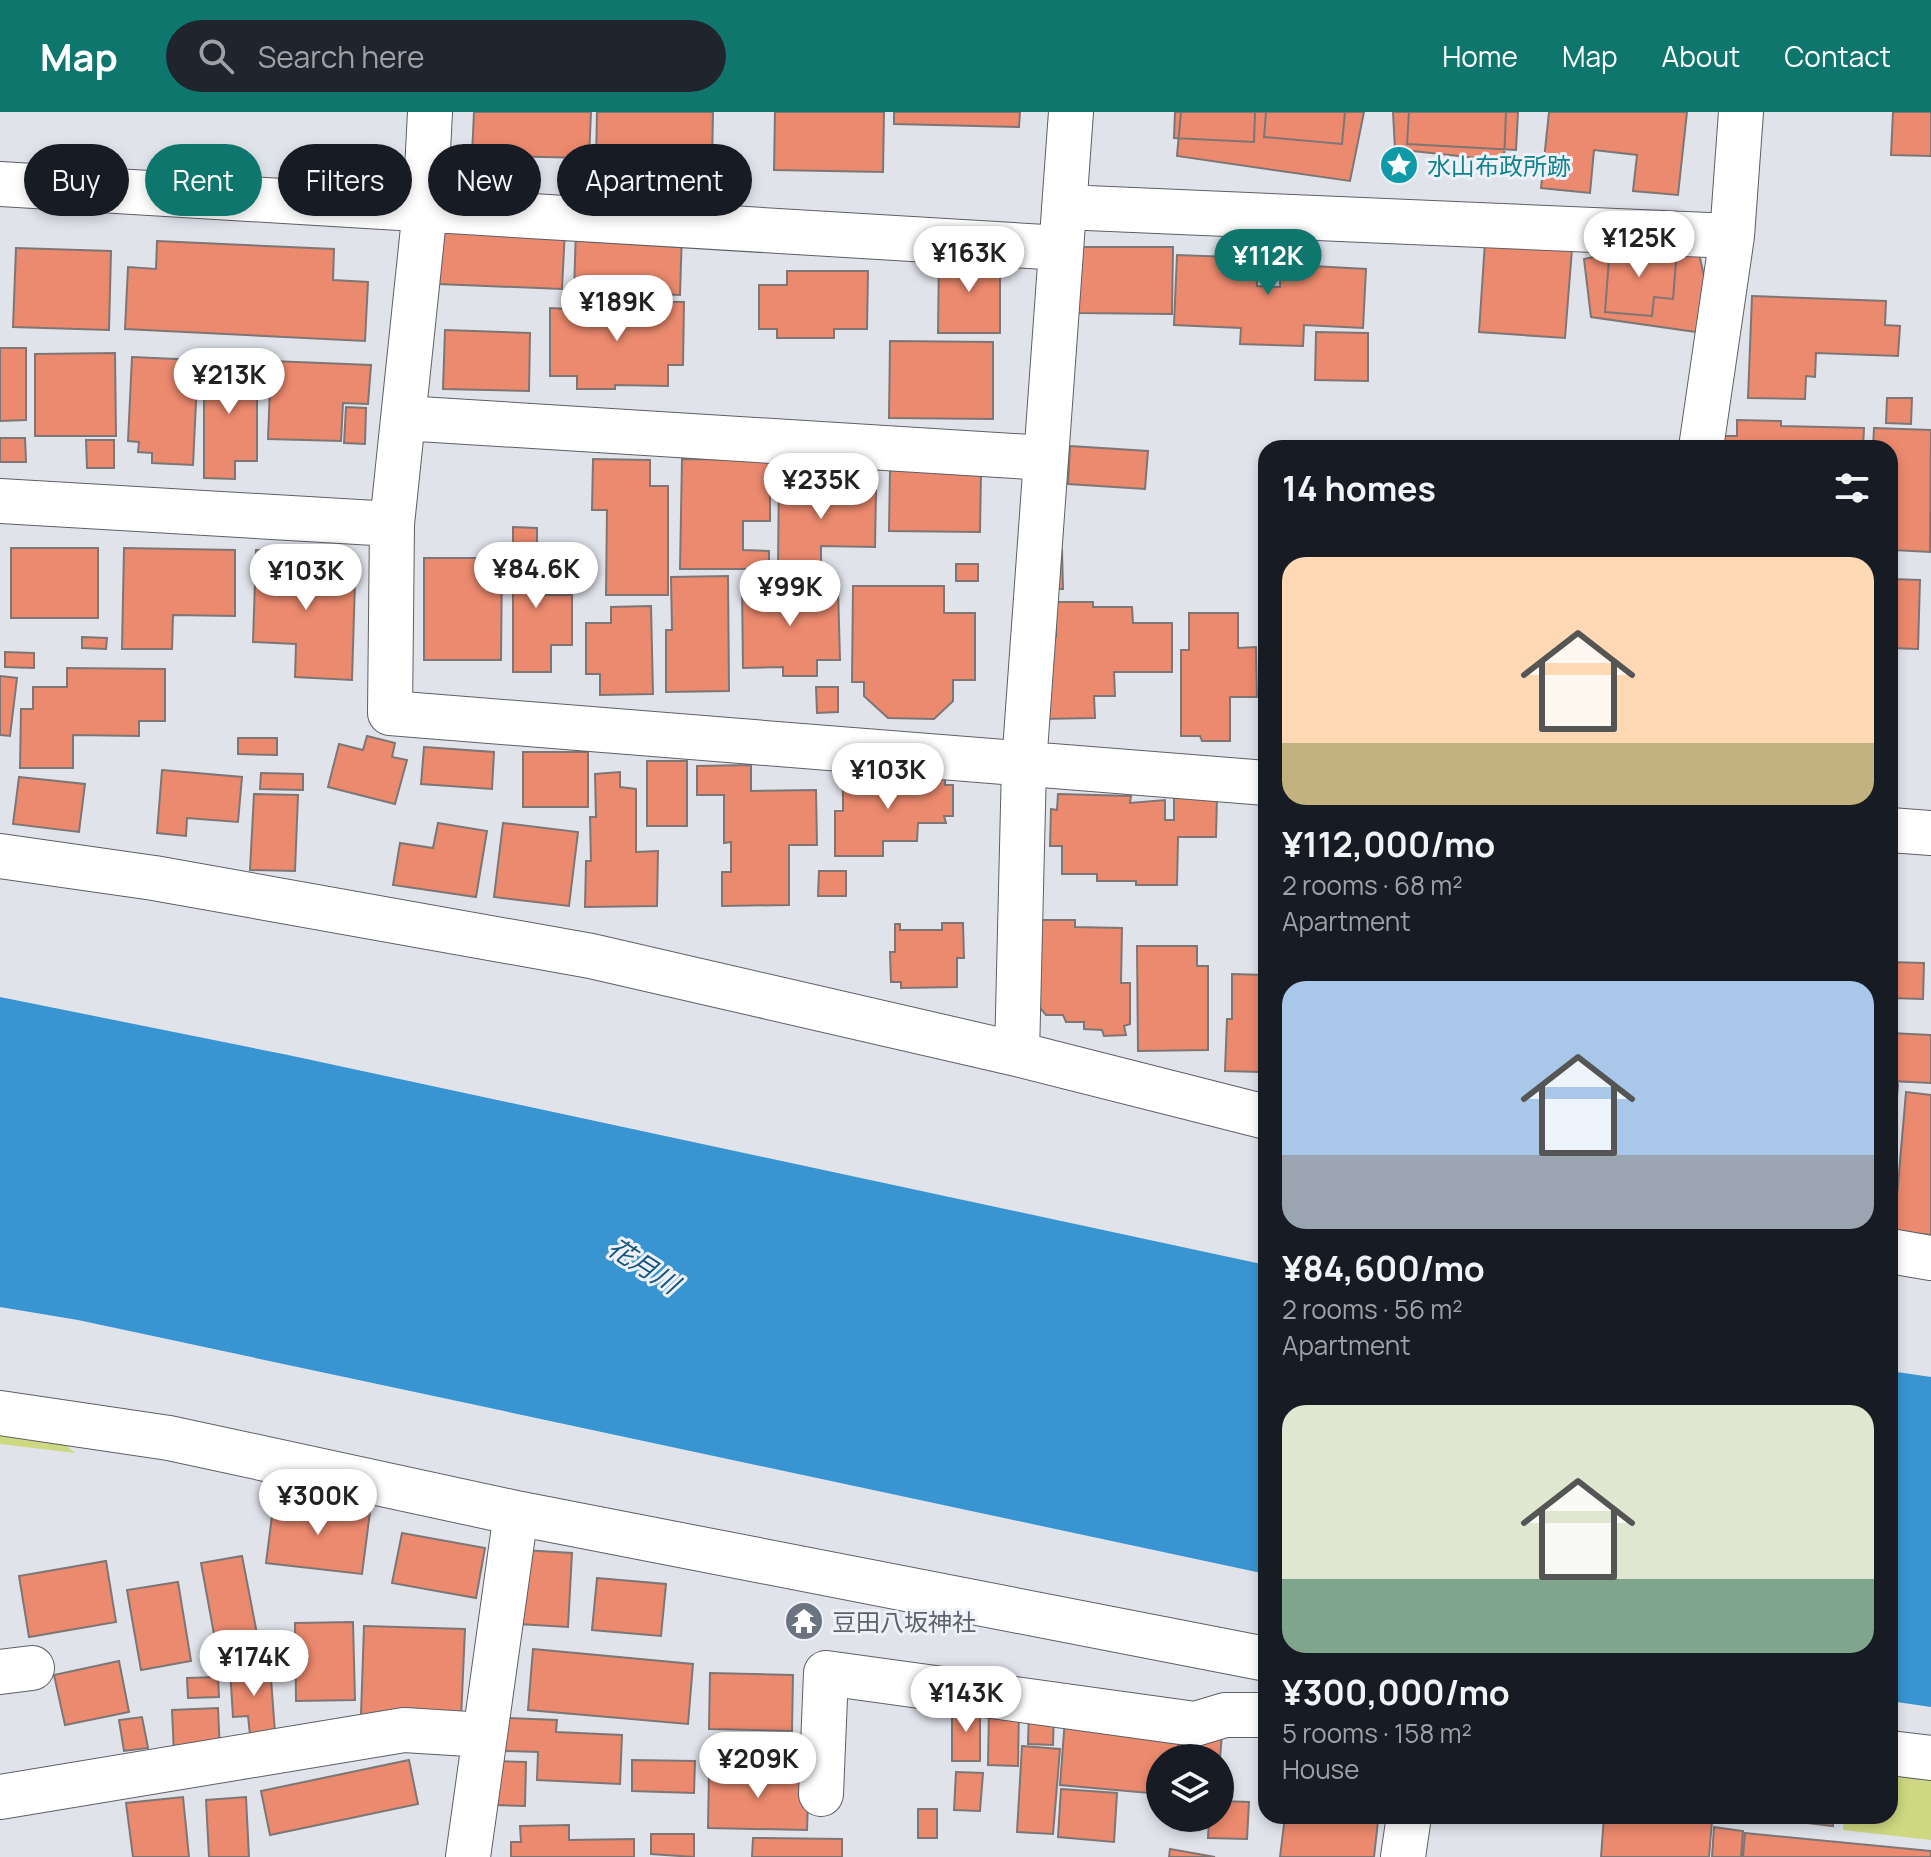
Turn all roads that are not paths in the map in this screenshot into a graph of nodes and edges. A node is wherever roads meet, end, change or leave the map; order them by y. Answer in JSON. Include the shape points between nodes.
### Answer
{"nodes":[{"id":1,"x":430,"y":112,"type":"edge"},
{"id":2,"x":1071,"y":112,"type":"edge"},
{"id":3,"x":1741,"y":112,"type":"edge"},
{"id":4,"x":0,"y":184,"type":"edge"},
{"id":5,"x":425,"y":209,"type":"junction"},
{"id":6,"x":1063,"y":228,"type":"junction"},
{"id":7,"x":1732,"y":236,"type":"junction"},
{"id":8,"x":403,"y":418,"type":"junction"},
{"id":9,"x":1702,"y":440,"type":"edge"},
{"id":10,"x":1046,"y":458,"type":"junction"},
{"id":11,"x":0,"y":501,"type":"edge"},
{"id":12,"x":392,"y":524,"type":"junction"},
{"id":13,"x":1024,"y":765,"type":"junction"},
{"id":14,"x":1258,"y":782,"type":"edge"},
{"id":15,"x":1898,"y":831,"type":"edge"},
{"id":16,"x":1931,"y":833,"type":"edge"},
{"id":17,"x":0,"y":856,"type":"edge"},
{"id":18,"x":1017,"y":1054,"type":"junction"},
{"id":19,"x":1258,"y":1115,"type":"edge"},
{"id":20,"x":1898,"y":1252,"type":"edge"},
{"id":21,"x":1931,"y":1258,"type":"edge"},
{"id":22,"x":0,"y":1413,"type":"edge"},
{"id":23,"x":516,"y":1513,"type":"junction"},
{"id":24,"x":1258,"y":1657,"type":"edge"},
{"id":25,"x":1258,"y":1715,"type":"edge"},
{"id":26,"x":485,"y":1735,"type":"junction"},
{"id":27,"x":1898,"y":1754,"type":"edge"},
{"id":28,"x":1931,"y":1758,"type":"edge"},
{"id":29,"x":821,"y":1794,"type":"dead end"},
{"id":30,"x":0,"y":1797,"type":"edge"},
{"id":31,"x":1408,"y":1824,"type":"edge"},
{"id":32,"x":468,"y":1857,"type":"edge"},
{"id":33,"x":1403,"y":1857,"type":"edge"}],
"edges":[{"from":1,"to":5,"type":"street"},
{"from":2,"to":6,"type":"street"},
{"from":3,"to":7,"type":"street"},
{"from":4,"to":5,"type":"street"},
{"from":5,"to":6,"type":"street"},
{"from":5,"to":8,"type":"street"},
{"from":6,"to":7,"type":"street"},
{"from":6,"to":10,"type":"street"},
{"from":7,"to":9,"type":"street"},
{"from":8,"to":10,"type":"street"},
{"from":8,"to":12,"type":"street"},
{"from":10,"to":13,"type":"street"},
{"from":11,"to":12,"type":"street"},
{"from":12,"to":13,"type":"street","via":[[390,713]]},
{"from":13,"to":14,"type":"street"},
{"from":13,"to":18,"type":"street"},
{"from":15,"to":16,"type":"street"},
{"from":17,"to":18,"type":"street","via":[[154,878],[591,956]]},
{"from":18,"to":19,"type":"street"},
{"from":20,"to":21,"type":"street"},
{"from":22,"to":23,"type":"street","via":[[169,1438]]},
{"from":23,"to":24,"type":"street"},
{"from":23,"to":26,"type":"street"},
{"from":25,"to":29,"type":"street","via":[[1225,1715],[1195,1724],[826,1673]]},
{"from":26,"to":30,"type":"street","via":[[404,1730]]},
{"from":26,"to":32,"type":"street"},
{"from":27,"to":28,"type":"street"},
{"from":31,"to":33,"type":"street"}]}
